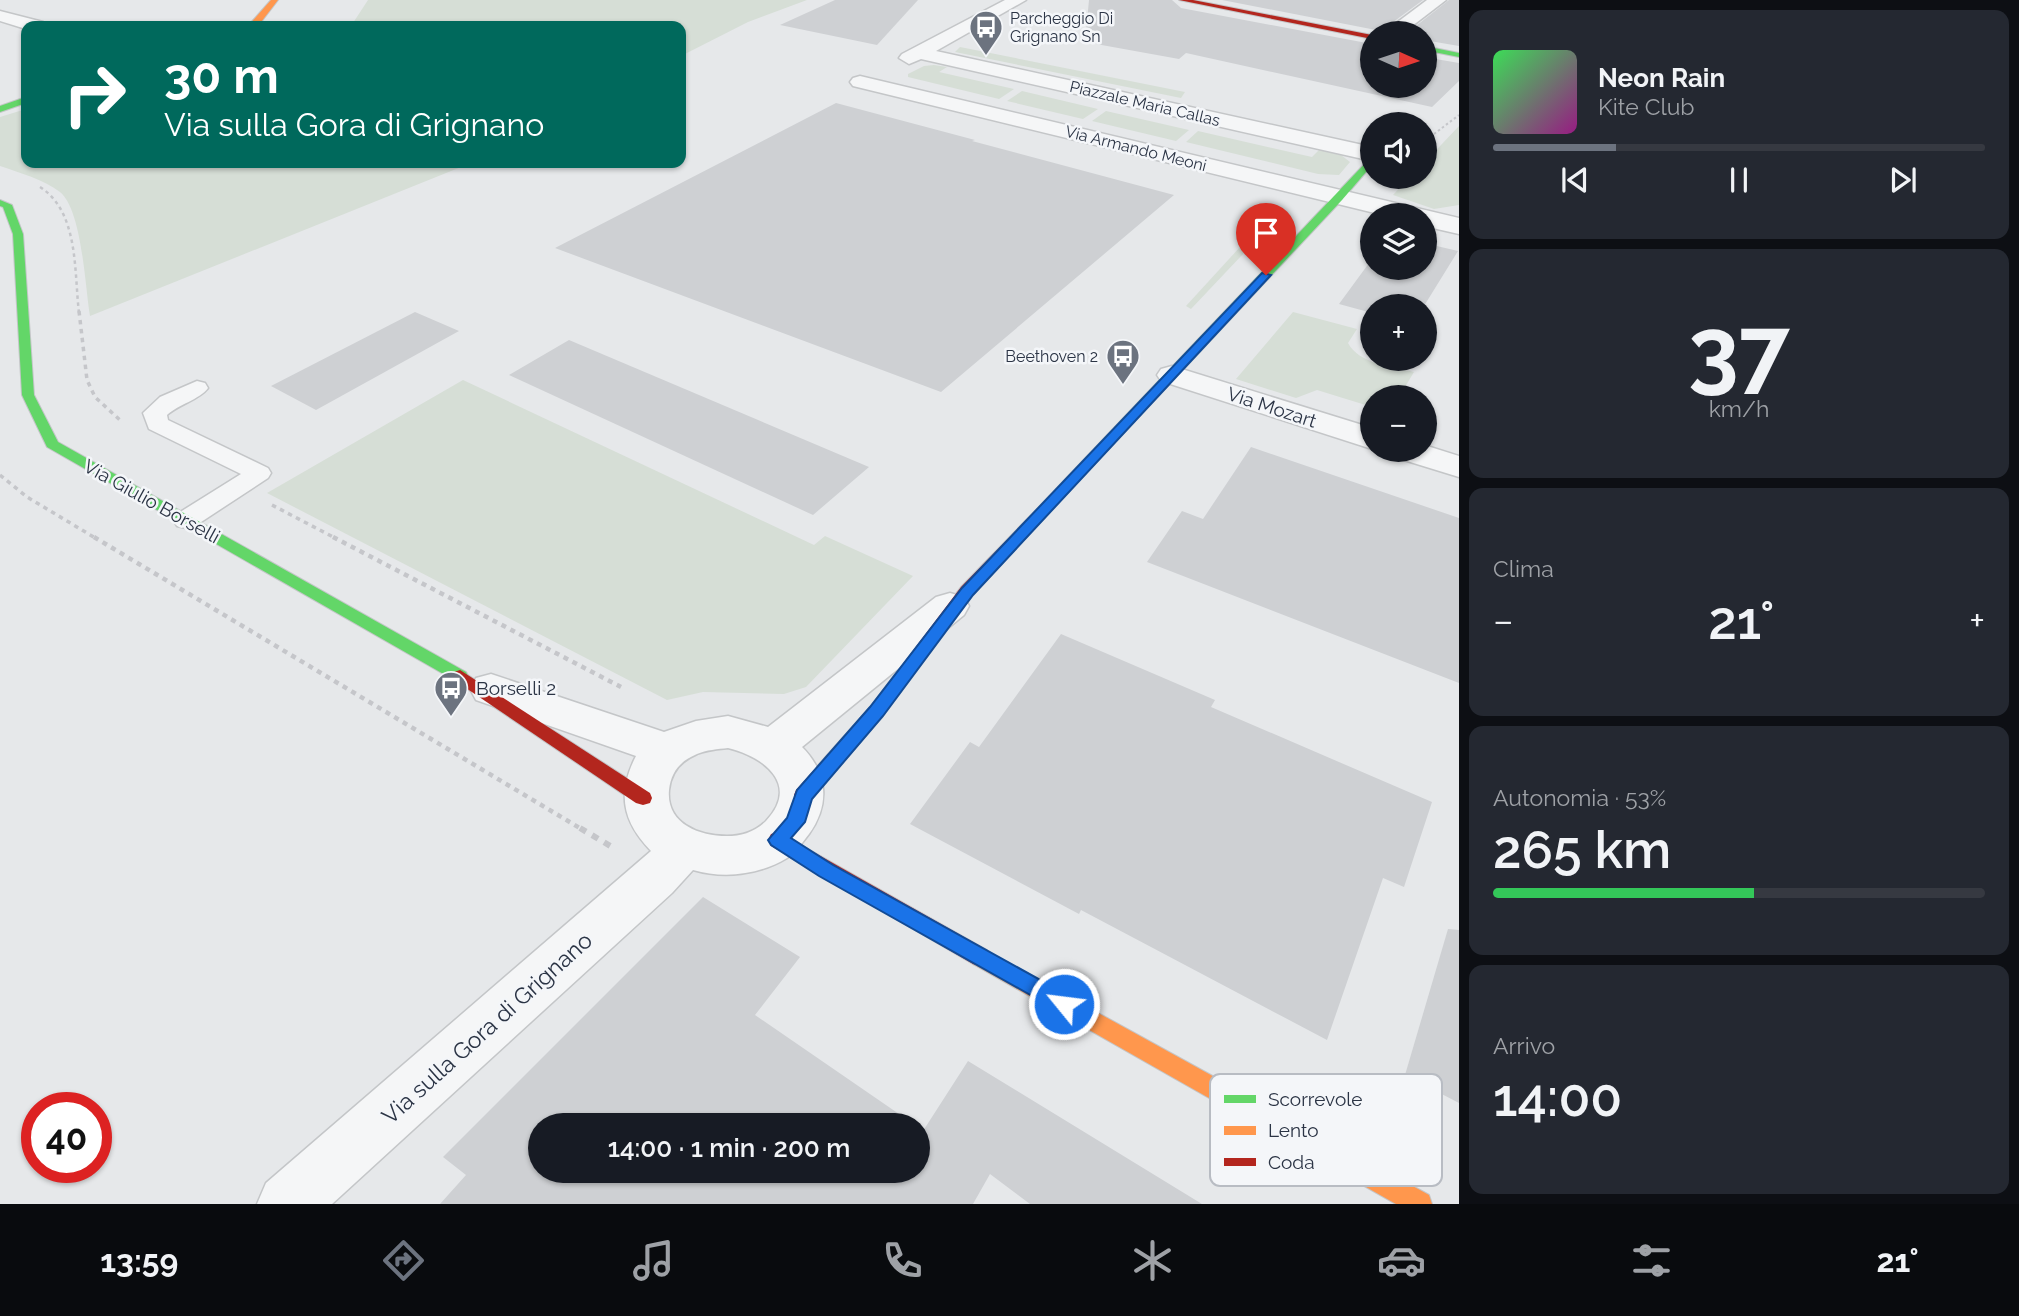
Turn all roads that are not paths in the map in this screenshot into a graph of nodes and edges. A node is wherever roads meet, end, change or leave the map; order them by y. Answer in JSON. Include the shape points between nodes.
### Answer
{"nodes":[{"id":1,"x":275,"y":0,"type":"edge"},
{"id":2,"x":1018,"y":0,"type":"edge"},
{"id":3,"x":1438,"y":0,"type":"edge"},
{"id":4,"x":1188,"y":1,"type":"edge"},
{"id":5,"x":0,"y":16,"type":"edge"},
{"id":6,"x":258,"y":21,"type":"edge"},
{"id":7,"x":1409,"y":21,"type":"edge"},
{"id":8,"x":21,"y":22,"type":"edge"},
{"id":9,"x":1360,"y":35,"type":"edge"},
{"id":10,"x":1437,"y":51,"type":"edge"},
{"id":11,"x":919,"y":53,"type":"junction"},
{"id":12,"x":1459,"y":55,"type":"edge"},
{"id":13,"x":21,"y":102,"type":"edge"},
{"id":14,"x":0,"y":109,"type":"edge"},
{"id":15,"x":1360,"y":153,"type":"edge"},
{"id":16,"x":1360,"y":171,"type":"edge"},
{"id":17,"x":1339,"y":198,"type":"junction"},
{"id":18,"x":0,"y":202,"type":"edge"},
{"id":19,"x":1360,"y":203,"type":"edge"},
{"id":20,"x":1437,"y":221,"type":"edge"},
{"id":21,"x":1459,"y":226,"type":"edge"},
{"id":22,"x":1172,"y":375,"type":"junction"},
{"id":23,"x":197,"y":388,"type":"dead end"},
{"id":24,"x":1360,"y":435,"type":"edge"},
{"id":25,"x":1437,"y":460,"type":"edge"},
{"id":26,"x":1459,"y":467,"type":"edge"},
{"id":27,"x":186,"y":520,"type":"junction"},
{"id":28,"x":967,"y":591,"type":"junction"},
{"id":29,"x":473,"y":683,"type":"junction"},
{"id":30,"x":774,"y":746,"type":"junction"},
{"id":31,"x":667,"y":750,"type":"junction"},
{"id":32,"x":803,"y":795,"type":"junction"},
{"id":33,"x":643,"y":798,"type":"junction"},
{"id":34,"x":778,"y":840,"type":"junction"},
{"id":35,"x":669,"y":864,"type":"junction"},
{"id":36,"x":1210,"y":1086,"type":"edge"},
{"id":37,"x":1388,"y":1186,"type":"edge"},
{"id":38,"x":287,"y":1204,"type":"edge"},
{"id":39,"x":1420,"y":1204,"type":"edge"}],
"edges":[{"from":1,"to":6,"type":"street"},
{"from":2,"to":11,"type":"street"},
{"from":3,"to":7,"type":"street"},
{"from":4,"to":9,"type":"street"},
{"from":5,"to":8,"type":"street"},
{"from":10,"to":12,"type":"street"},
{"from":11,"to":15,"type":"street","name":"Piazzale Maria Callas"},
{"from":11,"to":17,"type":"street","name":"Via Armando Meoni","via":[[860,82]]},
{"from":13,"to":14,"type":"street"},
{"from":16,"to":17,"type":"street","name":"Piazzale Maria Callas"},
{"from":17,"to":19,"type":"street","name":"Via Armando Meoni"},
{"from":17,"to":22,"type":"street","name":"Piazzale Maria Callas"},
{"from":18,"to":27,"type":"street","name":"Via Giulio Borselli","via":[[7,205],[18,234],[28,395],[51,444]]},
{"from":20,"to":21,"type":"street"},
{"from":22,"to":24,"type":"street","name":"Via Mozart"},
{"from":22,"to":28,"type":"street","name":"Piazzale Maria Callas"},
{"from":23,"to":27,"type":"lane","via":[[167,402],[155,413],[157,424],[259,473]]},
{"from":25,"to":26,"type":"street"},
{"from":27,"to":29,"type":"street","name":"Via Giulio Borselli"},
{"from":28,"to":30,"type":"street"},
{"from":28,"to":32,"type":"street","name":"Piazzale Maria Callas","via":[[877,711]]},
{"from":29,"to":31,"type":"street","name":"Via Giulio Borselli"},
{"from":29,"to":33,"type":"street","name":"Via Giulio Borselli"},
{"from":30,"to":31,"type":"street","via":[[751,735],[728,732],[702,734]]},
{"from":30,"to":32,"type":"street","via":[[799,774]]},
{"from":31,"to":33,"type":"street","via":[[651,767]]},
{"from":32,"to":34,"type":"street","via":[[795,822]]},
{"from":33,"to":35,"type":"street"},
{"from":34,"to":35,"type":"street","via":[[744,855]]},
{"from":34,"to":36,"type":"street"},
{"from":35,"to":38,"type":"street","name":"Via sulla Gora di Grignano"},
{"from":37,"to":39,"type":"street"}]}
